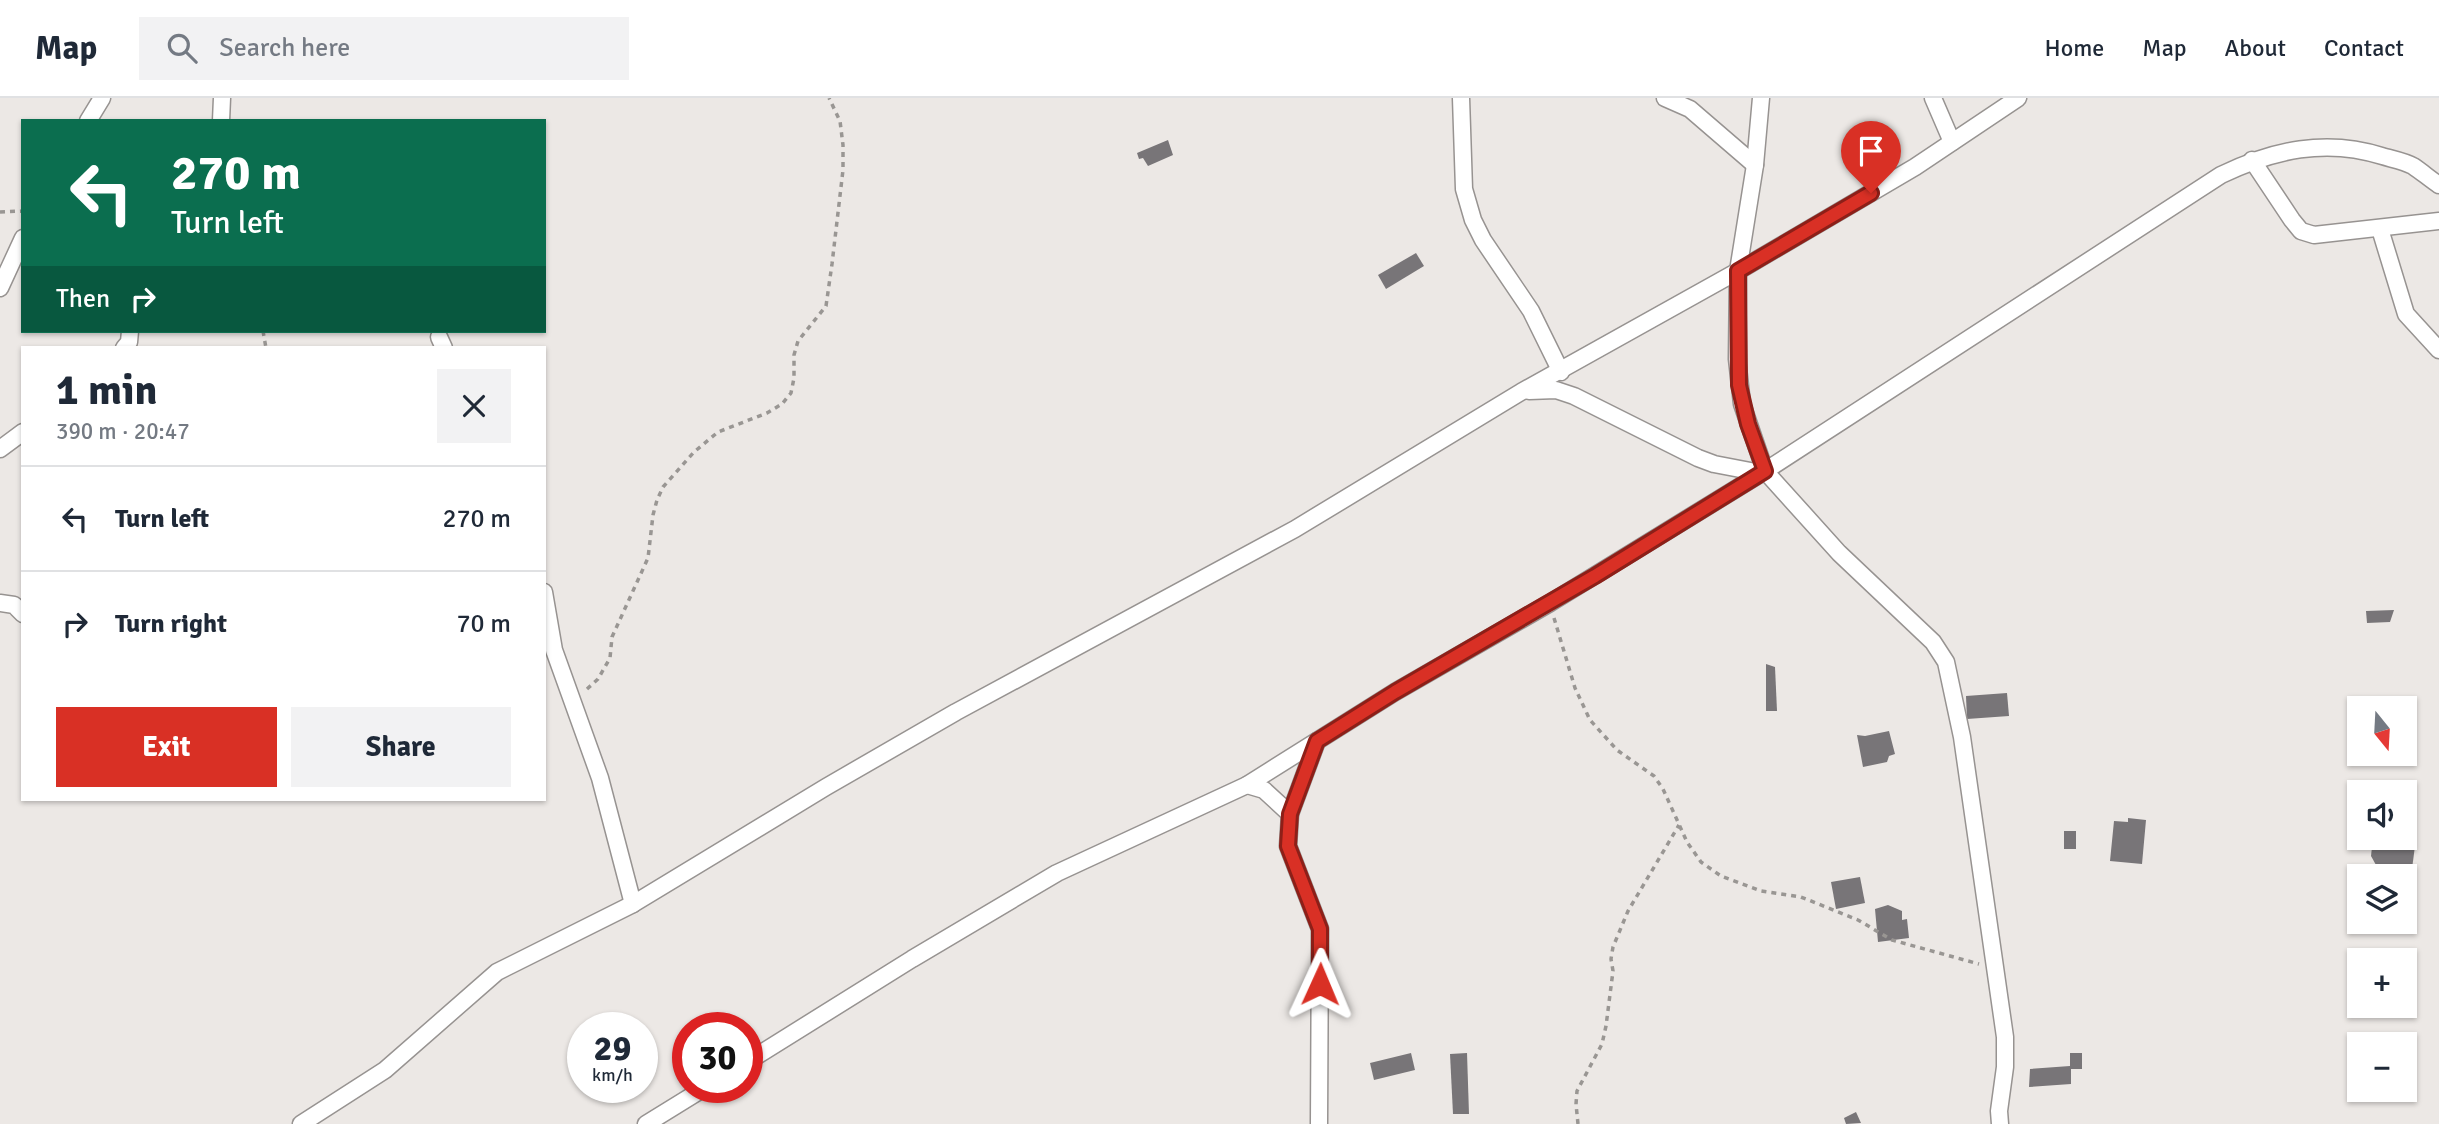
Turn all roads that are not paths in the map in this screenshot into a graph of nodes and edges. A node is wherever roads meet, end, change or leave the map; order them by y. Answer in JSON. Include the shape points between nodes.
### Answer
{"nodes":[{"id":1,"x":102,"y":98,"type":"edge"},
{"id":2,"x":222,"y":98,"type":"edge"},
{"id":3,"x":1461,"y":98,"type":"edge"},
{"id":4,"x":1665,"y":98,"type":"edge"},
{"id":5,"x":1761,"y":98,"type":"edge"},
{"id":6,"x":1933,"y":98,"type":"edge"},
{"id":7,"x":2018,"y":98,"type":"edge"},
{"id":8,"x":89,"y":119,"type":"edge"},
{"id":9,"x":220,"y":119,"type":"edge"},
{"id":10,"x":1952,"y":142,"type":"junction"},
{"id":11,"x":2252,"y":160,"type":"junction"},
{"id":12,"x":1755,"y":165,"type":"junction"},
{"id":13,"x":2439,"y":185,"type":"edge"},
{"id":14,"x":2439,"y":221,"type":"edge"},
{"id":15,"x":2380,"y":229,"type":"junction"},
{"id":16,"x":21,"y":242,"type":"edge"},
{"id":17,"x":1738,"y":271,"type":"junction"},
{"id":18,"x":0,"y":288,"type":"edge"},
{"id":19,"x":2439,"y":350,"type":"edge"},
{"id":20,"x":1561,"y":372,"type":"junction"},
{"id":21,"x":1521,"y":392,"type":"junction"},
{"id":22,"x":21,"y":433,"type":"edge"},
{"id":23,"x":0,"y":449,"type":"edge"},
{"id":24,"x":1763,"y":472,"type":"junction"},
{"id":25,"x":0,"y":603,"type":"edge"},
{"id":26,"x":546,"y":604,"type":"edge"},
{"id":27,"x":21,"y":612,"type":"edge"},
{"id":28,"x":1317,"y":741,"type":"junction"},
{"id":29,"x":1247,"y":785,"type":"junction"},
{"id":30,"x":1290,"y":814,"type":"junction"},
{"id":31,"x":633,"y":904,"type":"junction"},
{"id":32,"x":763,"y":1052,"type":"edge"},
{"id":33,"x":680,"y":1103,"type":"edge"},
{"id":34,"x":301,"y":1124,"type":"edge"},
{"id":35,"x":646,"y":1124,"type":"edge"},
{"id":36,"x":1319,"y":1124,"type":"edge"},
{"id":37,"x":2000,"y":1124,"type":"edge"}],
"edges":[{"from":1,"to":8,"type":"street"},
{"from":2,"to":9,"type":"street"},
{"from":3,"to":20,"type":"street","via":[[1464,189],[1473,220],[1531,311]]},
{"from":4,"to":12,"type":"street","via":[[1689,109]]},
{"from":5,"to":12,"type":"street"},
{"from":6,"to":10,"type":"street"},
{"from":7,"to":10,"type":"street"},
{"from":10,"to":17,"type":"street"},
{"from":11,"to":13,"type":"street","via":[[2310,147],[2359,148],[2411,164]]},
{"from":11,"to":15,"type":"street","via":[[2301,231],[2314,235]]},
{"from":11,"to":24,"type":"street","via":[[2221,175]]},
{"from":12,"to":17,"type":"street"},
{"from":14,"to":15,"type":"street"},
{"from":15,"to":19,"type":"street","via":[[2406,314]]},
{"from":16,"to":18,"type":"street"},
{"from":17,"to":20,"type":"street"},
{"from":17,"to":24,"type":"street","via":[[1739,385]]},
{"from":20,"to":21,"type":"street"},
{"from":21,"to":24,"type":"street","via":[[1556,390],[1698,458]]},
{"from":21,"to":31,"type":"street","via":[[1295,529],[956,712]]},
{"from":22,"to":23,"type":"street"},
{"from":24,"to":28,"type":"street"},
{"from":24,"to":37,"type":"street","via":[[1839,553],[1933,642],[1946,662],[1962,737],[2005,1037]]},
{"from":25,"to":27,"type":"street"},
{"from":26,"to":31,"type":"street","via":[[554,650],[600,778]]},
{"from":28,"to":29,"type":"street"},
{"from":28,"to":30,"type":"street"},
{"from":29,"to":30,"type":"street","via":[[1264,790]]},
{"from":29,"to":32,"type":"street","via":[[1056,873]]},
{"from":30,"to":36,"type":"street","via":[[1288,846],[1320,929]]},
{"from":31,"to":34,"type":"street","via":[[497,972],[385,1070]]},
{"from":33,"to":35,"type":"street"}]}
